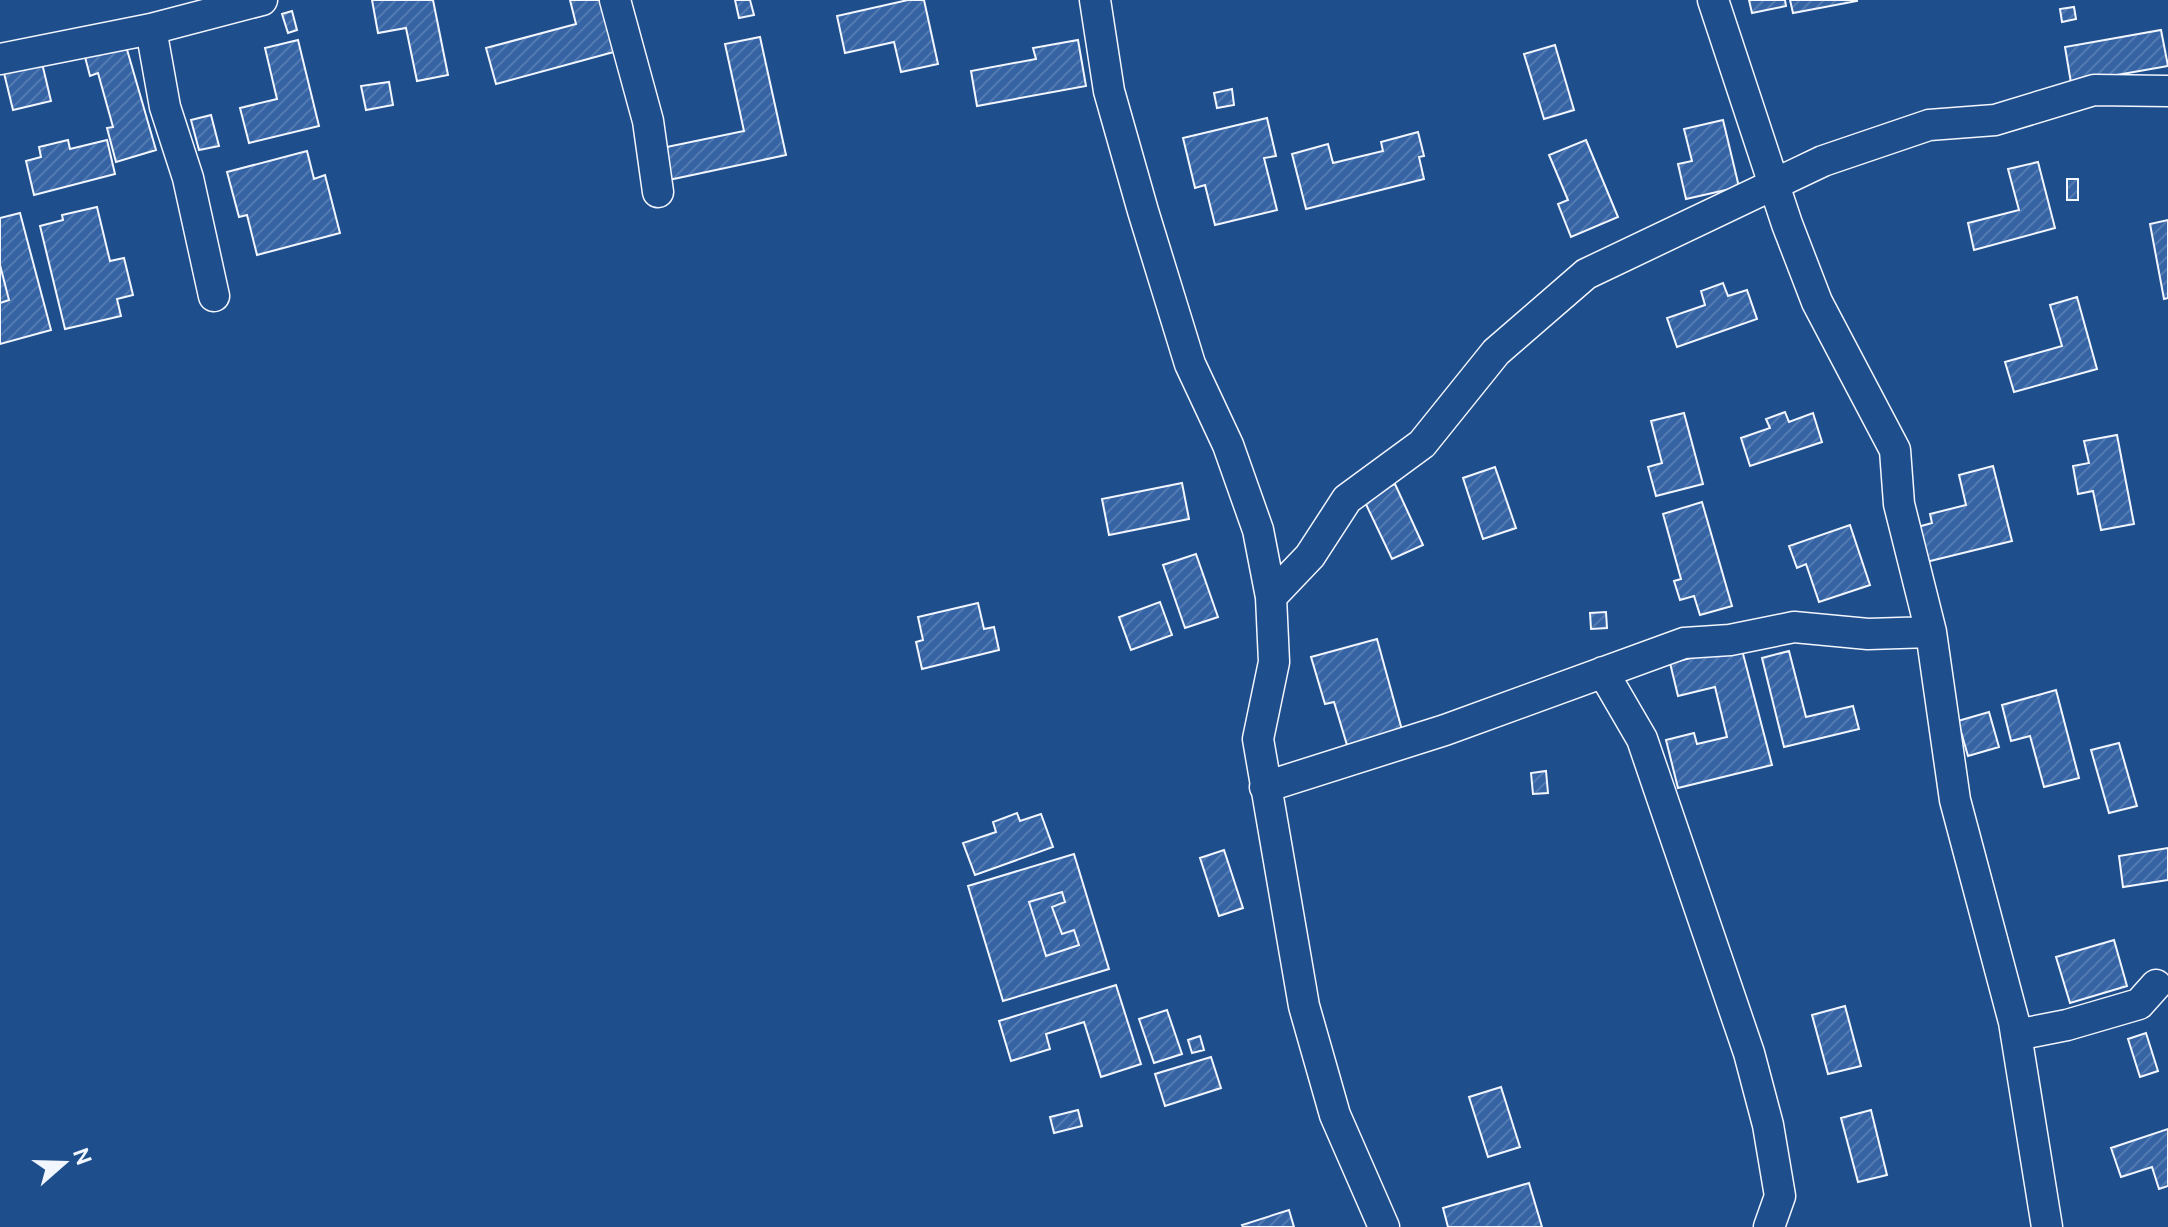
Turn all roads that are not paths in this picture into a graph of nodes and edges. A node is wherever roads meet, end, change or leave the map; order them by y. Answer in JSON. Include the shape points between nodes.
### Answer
{"nodes":[{"id":1,"x":262,"y":0,"type":"edge"},
{"id":2,"x":615,"y":0,"type":"edge"},
{"id":3,"x":1095,"y":0,"type":"edge"},
{"id":4,"x":1713,"y":0,"type":"edge"},
{"id":5,"x":151,"y":29,"type":"junction"},
{"id":6,"x":0,"y":59,"type":"edge"},
{"id":7,"x":2168,"y":91,"type":"edge"},
{"id":8,"x":1774,"y":186,"type":"junction"},
{"id":9,"x":658,"y":192,"type":"dead end"},
{"id":10,"x":214,"y":296,"type":"dead end"},
{"id":11,"x":1271,"y":597,"type":"junction"},
{"id":12,"x":1931,"y":632,"type":"junction"},
{"id":13,"x":1603,"y":672,"type":"junction"},
{"id":14,"x":1265,"y":787,"type":"junction"},
{"id":15,"x":2156,"y":985,"type":"dead end"},
{"id":16,"x":2016,"y":1035,"type":"junction"},
{"id":17,"x":1384,"y":1227,"type":"edge"},
{"id":18,"x":1769,"y":1227,"type":"edge"},
{"id":19,"x":2047,"y":1227,"type":"edge"}],
"edges":[{"from":1,"to":5,"type":"street"},
{"from":2,"to":9,"type":"street","via":[[648,121]]},
{"from":3,"to":11,"type":"street","via":[[1109,91],[1143,211],[1190,364],[1228,445],[1258,530]]},
{"from":4,"to":8,"type":"street"},
{"from":5,"to":6,"type":"street"},
{"from":5,"to":10,"type":"street","via":[[165,107],[188,178]]},
{"from":7,"to":8,"type":"street","via":[[2094,90],[1995,120],[1929,125],[1823,161]]},
{"from":8,"to":11,"type":"street","via":[[1586,274],[1496,352],[1422,444],[1347,499],[1310,556]]},
{"from":8,"to":12,"type":"street","via":[[1817,302],[1895,450],[1899,504]]},
{"from":11,"to":14,"type":"street","via":[[1274,662],[1258,739]]},
{"from":12,"to":13,"type":"street","via":[[1868,634],[1794,627],[1684,643]]},
{"from":12,"to":16,"type":"street","via":[[1955,800]]},
{"from":13,"to":14,"type":"street","via":[[1445,730]]},
{"from":13,"to":18,"type":"street","via":[[1642,739],[1749,1053],[1780,1196]]},
{"from":14,"to":17,"type":"street","via":[[1304,1006],[1335,1115]]},
{"from":15,"to":16,"type":"street","via":[[2139,1004]]},
{"from":16,"to":19,"type":"street"}]}
